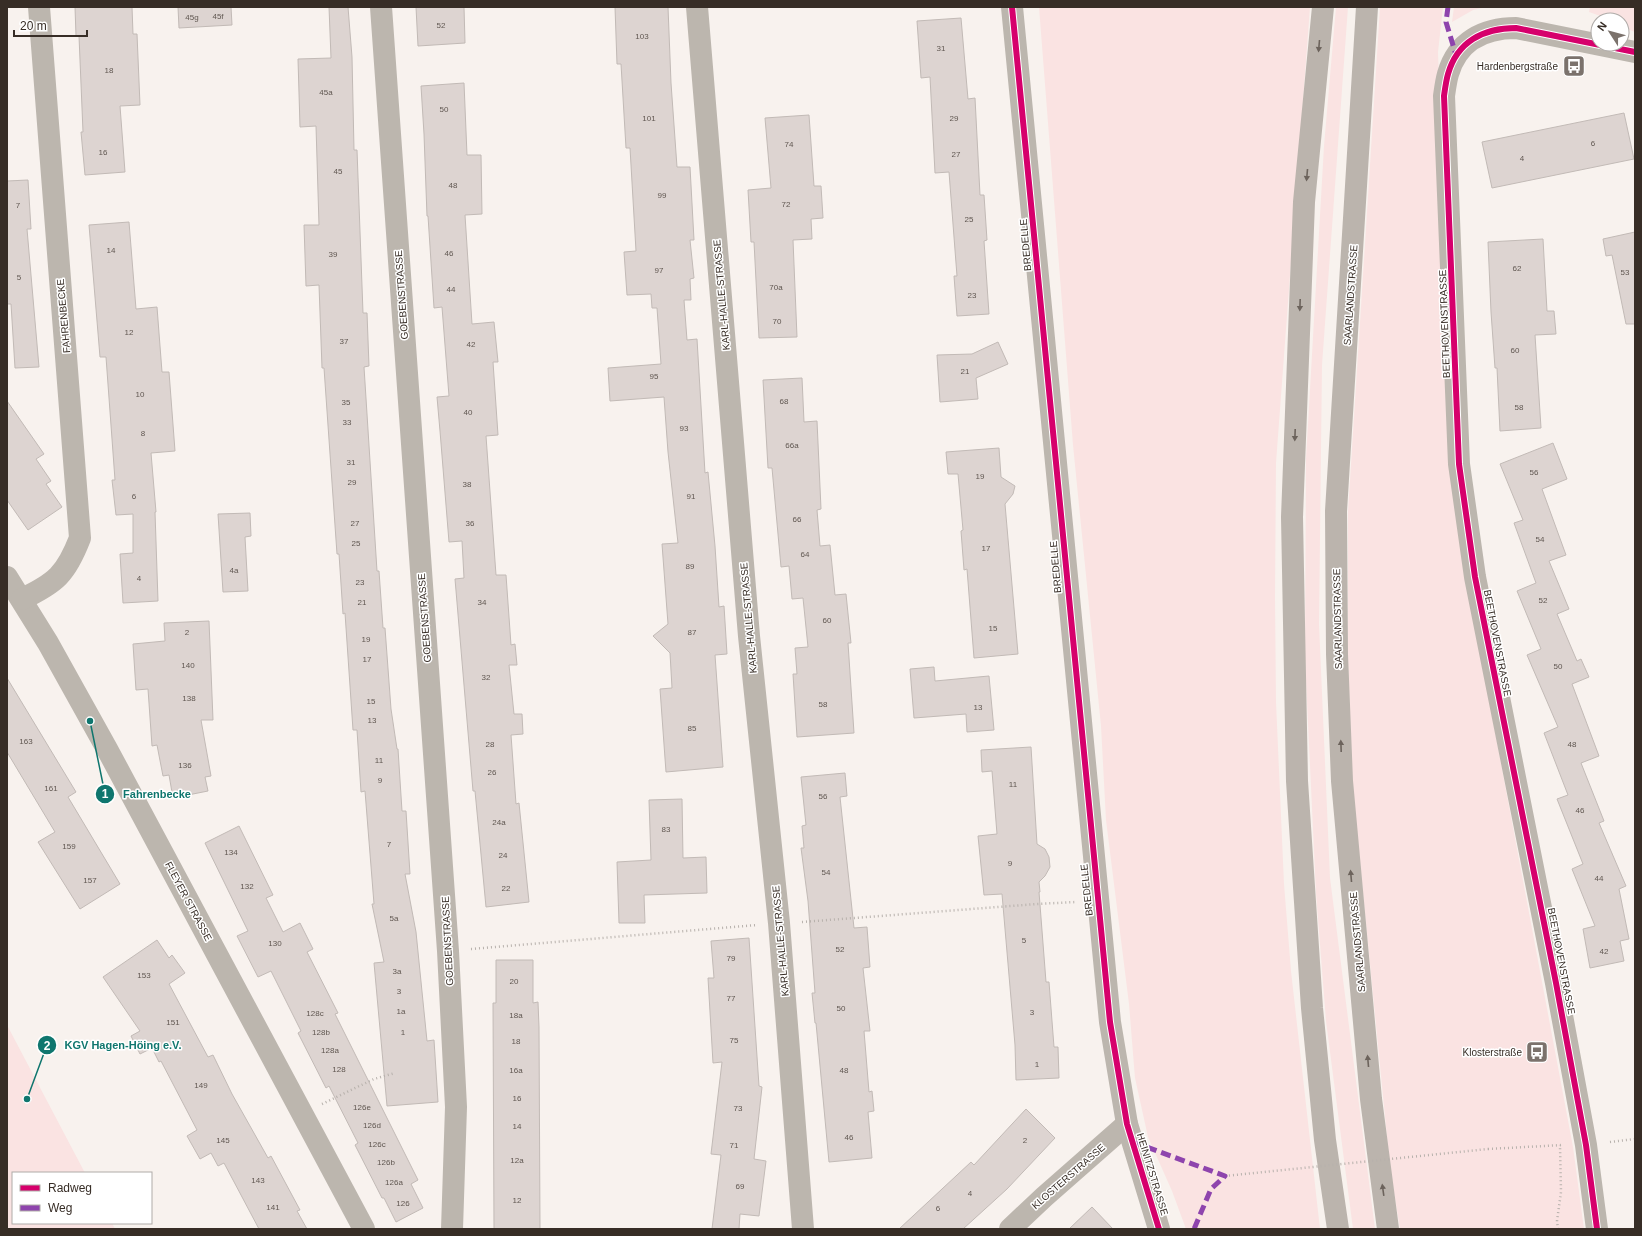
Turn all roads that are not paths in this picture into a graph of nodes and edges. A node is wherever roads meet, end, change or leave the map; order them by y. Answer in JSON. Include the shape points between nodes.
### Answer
{"nodes":[{"id":1,"x":38,"y":7,"type":"edge"},
{"id":2,"x":380,"y":7,"type":"edge"},
{"id":3,"x":697,"y":7,"type":"edge"},
{"id":4,"x":1012,"y":7,"type":"edge"},
{"id":5,"x":1323,"y":7,"type":"edge"},
{"id":6,"x":1367,"y":7,"type":"edge"},
{"id":7,"x":1635,"y":52,"type":"edge"},
{"id":8,"x":7,"y":577,"type":"edge"},
{"id":9,"x":22,"y":599,"type":"junction"},
{"id":10,"x":1127,"y":1124,"type":"junction"},
{"id":11,"x":364,"y":1229,"type":"edge"},
{"id":12,"x":452,"y":1229,"type":"edge"},
{"id":13,"x":803,"y":1229,"type":"edge"},
{"id":14,"x":1010,"y":1229,"type":"edge"},
{"id":15,"x":1159,"y":1229,"type":"edge"},
{"id":16,"x":1338,"y":1229,"type":"edge"},
{"id":17,"x":1388,"y":1229,"type":"edge"},
{"id":18,"x":1598,"y":1229,"type":"edge"}],
"edges":[{"from":1,"to":9,"type":"street","name":"FAHRENBECKE","via":[[80,538],[71,560],[59,577]]},
{"from":2,"to":12,"type":"street","name":"GOEBENSTRASSE","via":[[448,951],[456,1108]]},
{"from":3,"to":13,"type":"street","name":"KARL-HALLE-STRASSE","via":[[749,636],[779,923]]},
{"from":4,"to":10,"type":"street","name":"BREDELLE","via":[[1110,1022]]},
{"from":5,"to":16,"type":"highway","one_way":true,"via":[[1304,202],[1292,517],[1297,774],[1312,1008],[1325,1140]]},
{"from":17,"to":6,"type":"highway","name":"SAARLANDSTRASSE","one_way":true,"via":[[1371,1099],[1344,805],[1337,654],[1336,511]]},
{"from":7,"to":18,"type":"street","name":"BEETHOVENSTRASSE","via":[[1516,28],[1502,28],[1468,41],[1456,55],[1448,74],[1444,96],[1459,464],[1475,577],[1556,983],[1586,1145]]},
{"from":8,"to":9,"type":"street","name":"FLEYER STRASSE"},
{"from":9,"to":11,"type":"street","name":"FLEYER STRASSE","via":[[111,756]]},
{"from":10,"to":14,"type":"street","name":"KLOSTERSTRASSE"},
{"from":10,"to":15,"type":"street","name":"HEINITZSTRASSE"}]}
